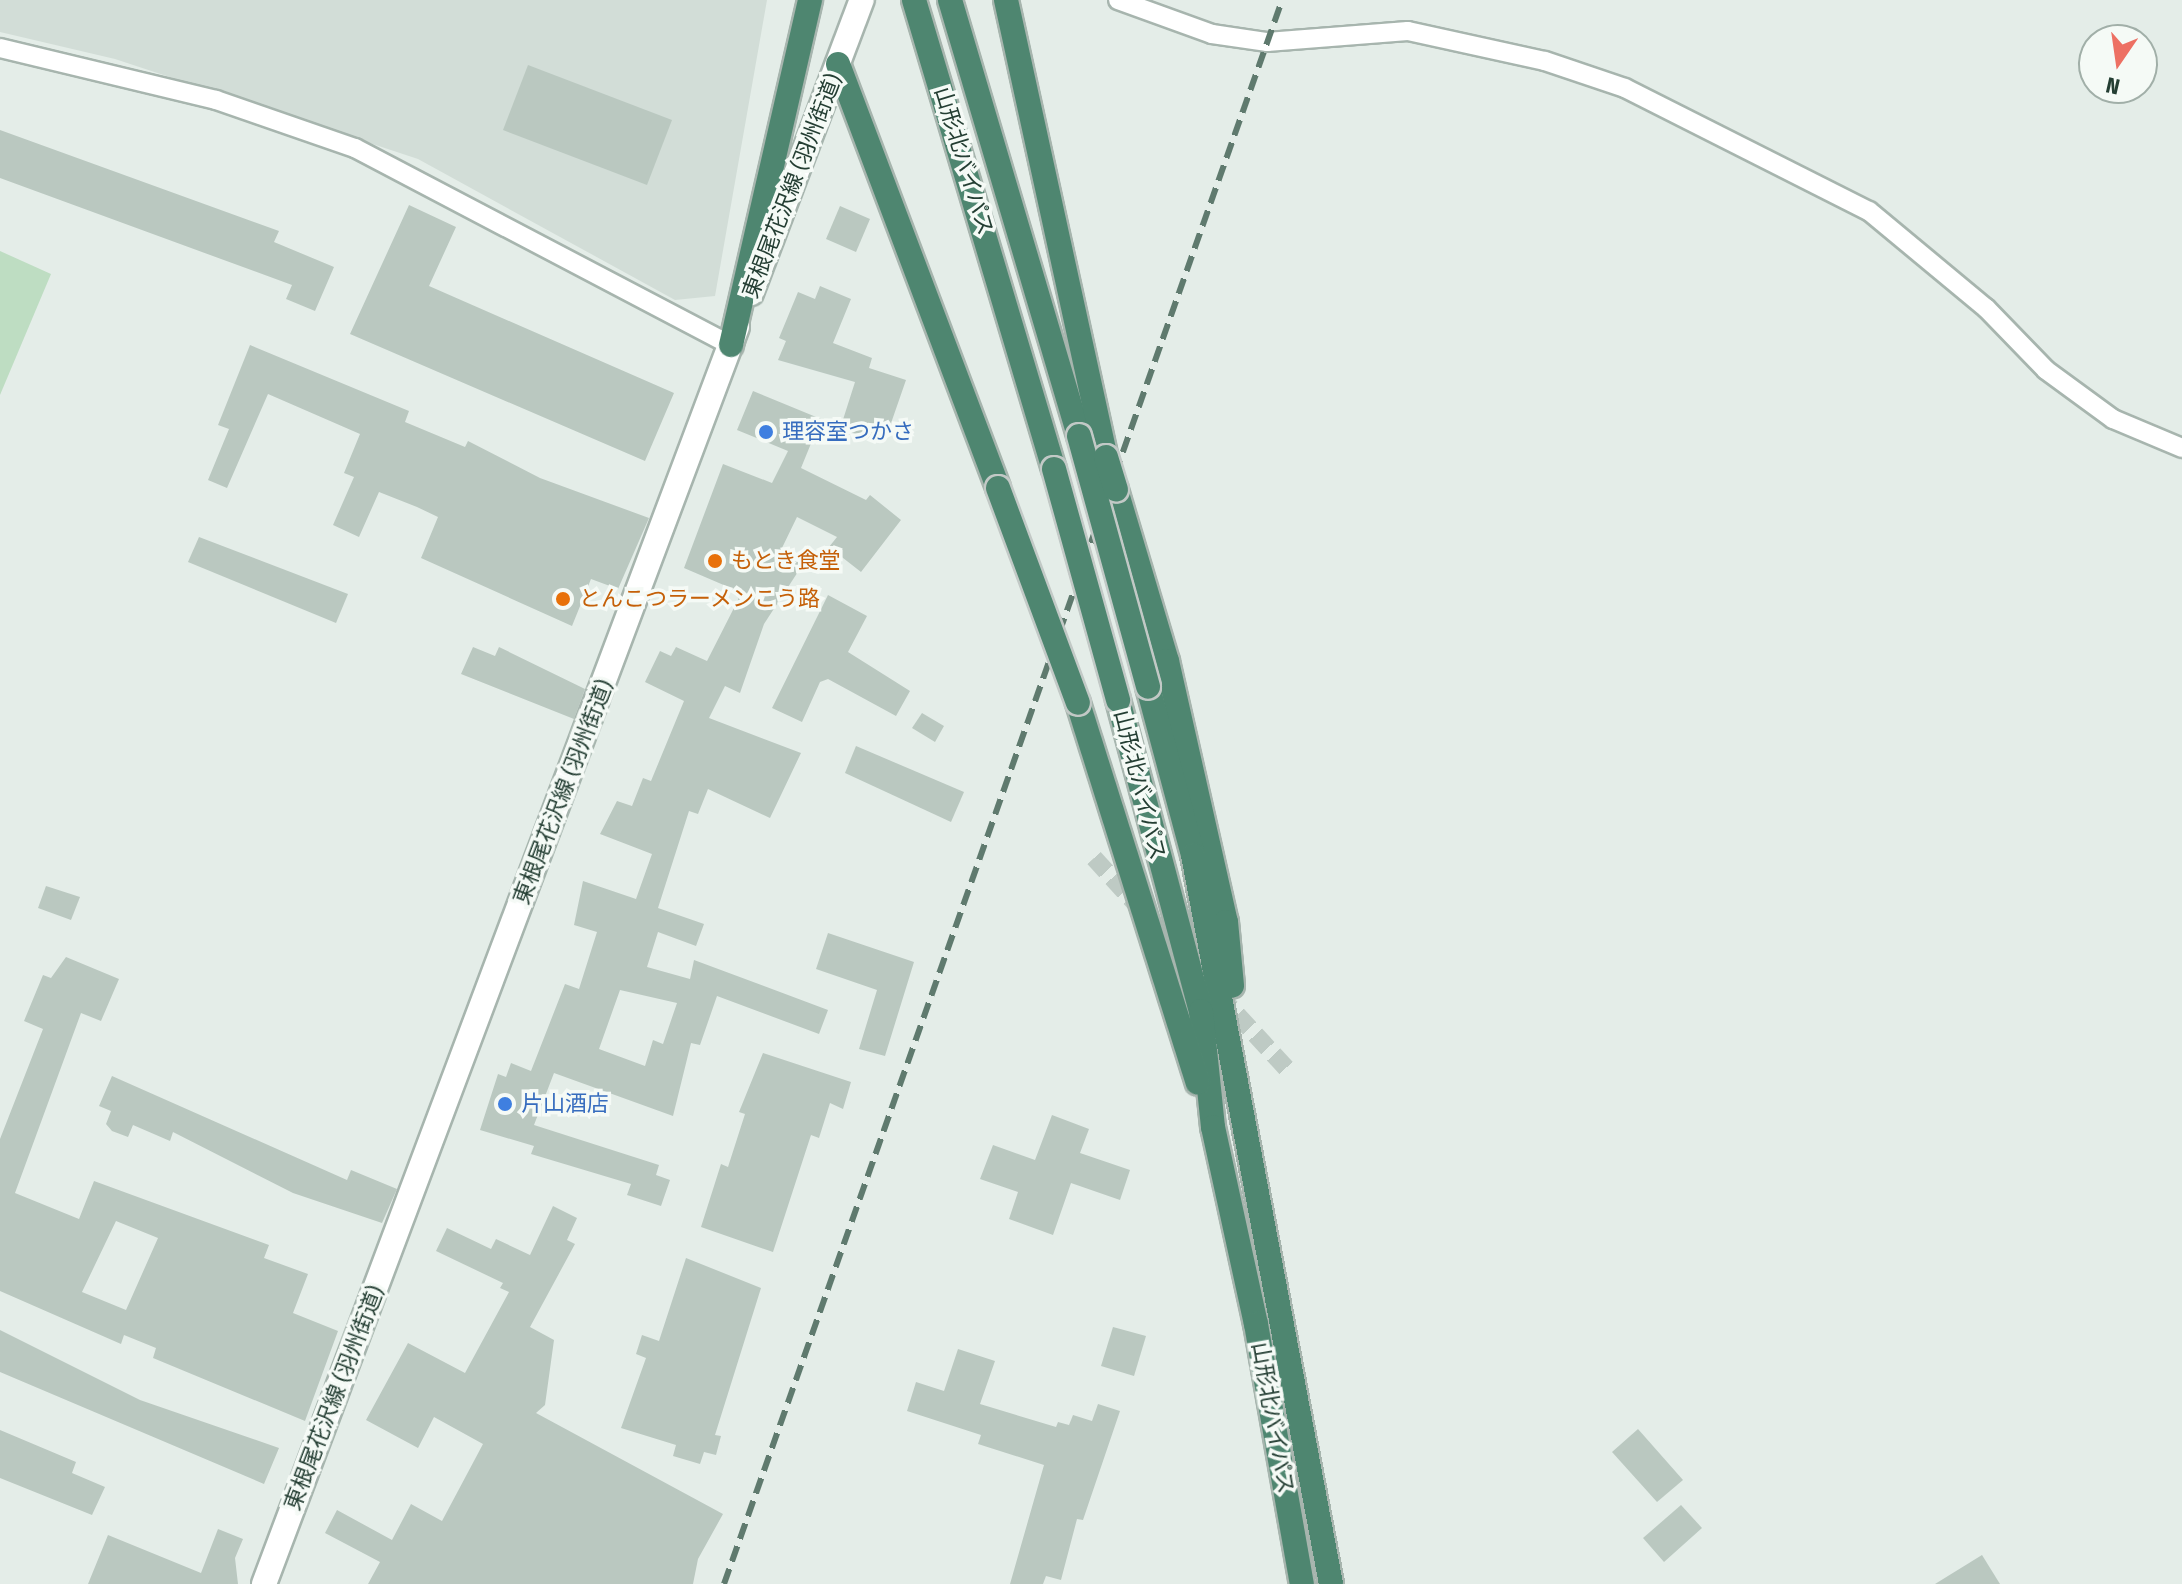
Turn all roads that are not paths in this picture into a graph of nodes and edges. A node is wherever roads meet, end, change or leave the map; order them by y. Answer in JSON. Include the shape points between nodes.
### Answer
{"nodes":[{"id":1,"x":810,"y":0,"type":"edge"},
{"id":2,"x":862,"y":0,"type":"edge"},
{"id":3,"x":914,"y":0,"type":"edge"},
{"id":4,"x":950,"y":0,"type":"edge"},
{"id":5,"x":1006,"y":0,"type":"edge"},
{"id":6,"x":1118,"y":0,"type":"edge"},
{"id":7,"x":0,"y":48,"type":"edge"},
{"id":8,"x":838,"y":64,"type":"junction"},
{"id":9,"x":731,"y":345,"type":"junction"},
{"id":10,"x":2182,"y":448,"type":"edge"},
{"id":11,"x":1243,"y":1121,"type":"junction"},
{"id":12,"x":1213,"y":1127,"type":"junction"},
{"id":13,"x":264,"y":1584,"type":"edge"},
{"id":14,"x":1302,"y":1584,"type":"edge"},
{"id":15,"x":1331,"y":1584,"type":"edge"}],
"edges":[{"from":1,"to":9,"type":"highway"},
{"from":2,"to":8,"type":"main road","name":"東根尾花沢線 (羽州街道)"},
{"from":3,"to":12,"type":"highway","name":"山形北バイパス","bridge":true,"via":[[1054,469],[1201,1011]]},
{"from":4,"to":11,"type":"highway","name":"山形北バイパス","bridge":true,"via":[[1079,436],[1193,855]]},
{"from":5,"to":11,"type":"highway","bridge":true,"via":[[1106,457],[1167,661],[1226,922]]},
{"from":6,"to":10,"type":"street","via":[[1212,34],[1267,42],[1408,31],[1545,61],[1625,88],[1869,211],[1986,308],[2046,370],[2113,419]]},
{"from":7,"to":9,"type":"street","via":[[216,100],[355,148]]},
{"from":8,"to":9,"type":"main road","name":"東根尾花沢線 (羽州街道)"},
{"from":8,"to":12,"type":"highway","bridge":true,"via":[[1078,703]]},
{"from":9,"to":13,"type":"main road","name":"東根尾花沢線 (羽州街道)"},
{"from":11,"to":15,"type":"highway","name":"山形北バイパス"},
{"from":12,"to":14,"type":"highway","name":"山形北バイパス"}]}
